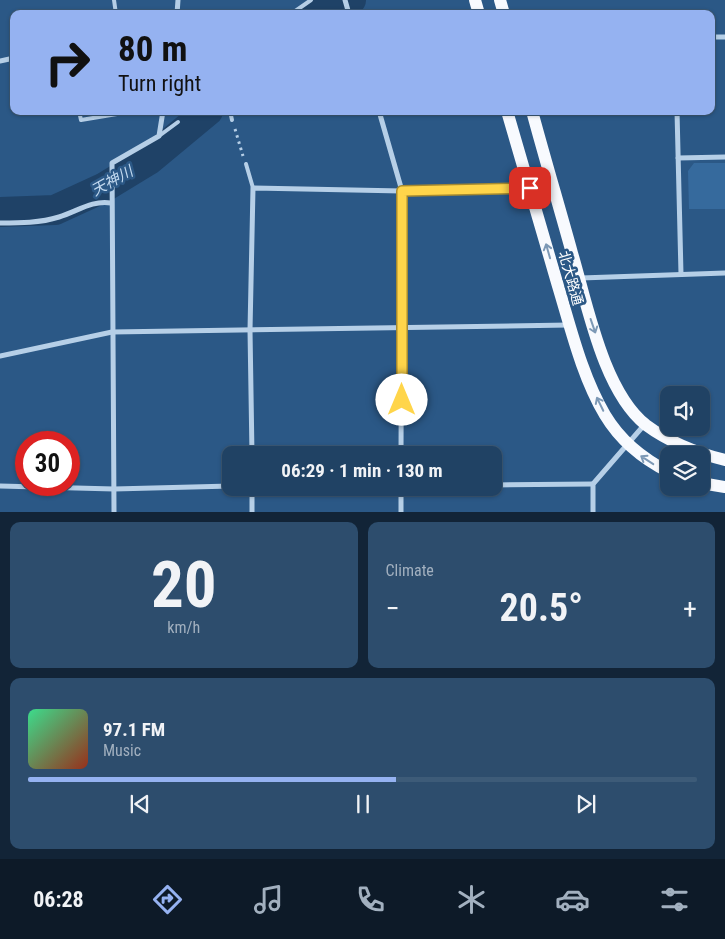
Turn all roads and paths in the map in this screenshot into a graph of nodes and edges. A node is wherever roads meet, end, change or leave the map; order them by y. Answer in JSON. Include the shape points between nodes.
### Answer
{"nodes":[{"id":1,"x":311,"y":0,"type":"edge"},
{"id":2,"x":297,"y":10,"type":"edge"},
{"id":3,"x":80,"y":115,"type":"edge"},
{"id":4,"x":111,"y":115,"type":"edge"},
{"id":5,"x":163,"y":115,"type":"edge"},
{"id":6,"x":231,"y":115,"type":"edge"},
{"id":7,"x":380,"y":115,"type":"edge"},
{"id":8,"x":508,"y":115,"type":"edge"},
{"id":9,"x":533,"y":115,"type":"edge"},
{"id":10,"x":677,"y":115,"type":"edge"},
{"id":11,"x":232,"y":120,"type":"joint"},
{"id":12,"x":178,"y":122,"type":"dead end"},
{"id":13,"x":159,"y":136,"type":"junction"},
{"id":14,"x":725,"y":157,"type":"edge"},
{"id":15,"x":678,"y":158,"type":"junction"},
{"id":16,"x":246,"y":164,"type":"joint"},
{"id":17,"x":253,"y":188,"type":"junction"},
{"id":18,"x":530,"y":188,"type":"junction"},
{"id":19,"x":402,"y":191,"type":"junction"},
{"id":20,"x":112,"y":203,"type":"junction"},
{"id":21,"x":0,"y":223,"type":"edge"},
{"id":22,"x":725,"y":273,"type":"edge"},
{"id":23,"x":681,"y":274,"type":"junction"},
{"id":24,"x":580,"y":278,"type":"junction"},
{"id":25,"x":569,"y":324,"type":"junction"},
{"id":26,"x":402,"y":328,"type":"junction"},
{"id":27,"x":250,"y":330,"type":"junction"},
{"id":28,"x":112,"y":332,"type":"junction"},
{"id":29,"x":0,"y":356,"type":"edge"},
{"id":30,"x":645,"y":424,"type":"junction"},
{"id":31,"x":628,"y":444,"type":"junction"},
{"id":32,"x":252,"y":446,"type":"edge"},
{"id":33,"x":401,"y":446,"type":"edge"},
{"id":34,"x":725,"y":460,"type":"edge"},
{"id":35,"x":660,"y":467,"type":"edge"},
{"id":36,"x":593,"y":484,"type":"junction"},
{"id":37,"x":710,"y":484,"type":"edge"},
{"id":38,"x":502,"y":485,"type":"edge"},
{"id":39,"x":0,"y":486,"type":"edge"},
{"id":40,"x":222,"y":486,"type":"edge"},
{"id":41,"x":725,"y":487,"type":"edge"},
{"id":42,"x":114,"y":489,"type":"junction"},
{"id":43,"x":252,"y":496,"type":"edge"},
{"id":44,"x":401,"y":496,"type":"edge"},
{"id":45,"x":114,"y":512,"type":"edge"},
{"id":46,"x":252,"y":512,"type":"edge"},
{"id":47,"x":401,"y":512,"type":"edge"},
{"id":48,"x":593,"y":512,"type":"edge"}],
"edges":[{"from":1,"to":2,"type":"lane"},
{"from":3,"to":4,"type":"lane","via":[[81,120]]},
{"from":5,"to":13,"type":"street"},
{"from":6,"to":11,"type":"lane"},
{"from":7,"to":19,"type":"street"},
{"from":8,"to":18,"type":"main road","name":"北大路通"},
{"from":9,"to":24,"type":"main road","name":"北大路通"},
{"from":10,"to":15,"type":"street"},
{"from":11,"to":16,"type":"path"},
{"from":12,"to":13,"type":"lane"},
{"from":13,"to":20,"type":"street","via":[[112,163]]},
{"from":14,"to":15,"type":"street"},
{"from":15,"to":23,"type":"street"},
{"from":16,"to":17,"type":"lane"},
{"from":17,"to":19,"type":"street"},
{"from":17,"to":27,"type":"street"},
{"from":18,"to":19,"type":"street"},
{"from":25,"to":18,"type":"main road","name":"北大路通","one_way":true},
{"from":19,"to":26,"type":"street"},
{"from":20,"to":21,"type":"street","via":[[98,201],[58,217],[31,222]]},
{"from":20,"to":28,"type":"street"},
{"from":22,"to":23,"type":"street"},
{"from":23,"to":24,"type":"street"},
{"from":24,"to":30,"type":"main road","name":"北大路通","one_way":true,"via":[[610,375]]},
{"from":25,"to":26,"type":"street"},
{"from":31,"to":25,"type":"main road","name":"北大路通","one_way":true,"via":[[600,406]]},
{"from":26,"to":27,"type":"street"},
{"from":26,"to":33,"type":"street"},
{"from":27,"to":28,"type":"street"},
{"from":27,"to":32,"type":"street"},
{"from":28,"to":29,"type":"street"},
{"from":28,"to":42,"type":"street"},
{"from":30,"to":31,"type":"street"},
{"from":30,"to":34,"type":"main road","via":[[692,450]]},
{"from":35,"to":31,"type":"main road","name":"北大路通","one_way":true,"via":[[643,458]]},
{"from":31,"to":36,"type":"street"},
{"from":36,"to":38,"type":"street"},
{"from":36,"to":48,"type":"street"},
{"from":37,"to":41,"type":"main road"},
{"from":39,"to":42,"type":"street"},
{"from":40,"to":42,"type":"street"},
{"from":42,"to":45,"type":"street"},
{"from":43,"to":46,"type":"street"},
{"from":44,"to":47,"type":"street"}]}
